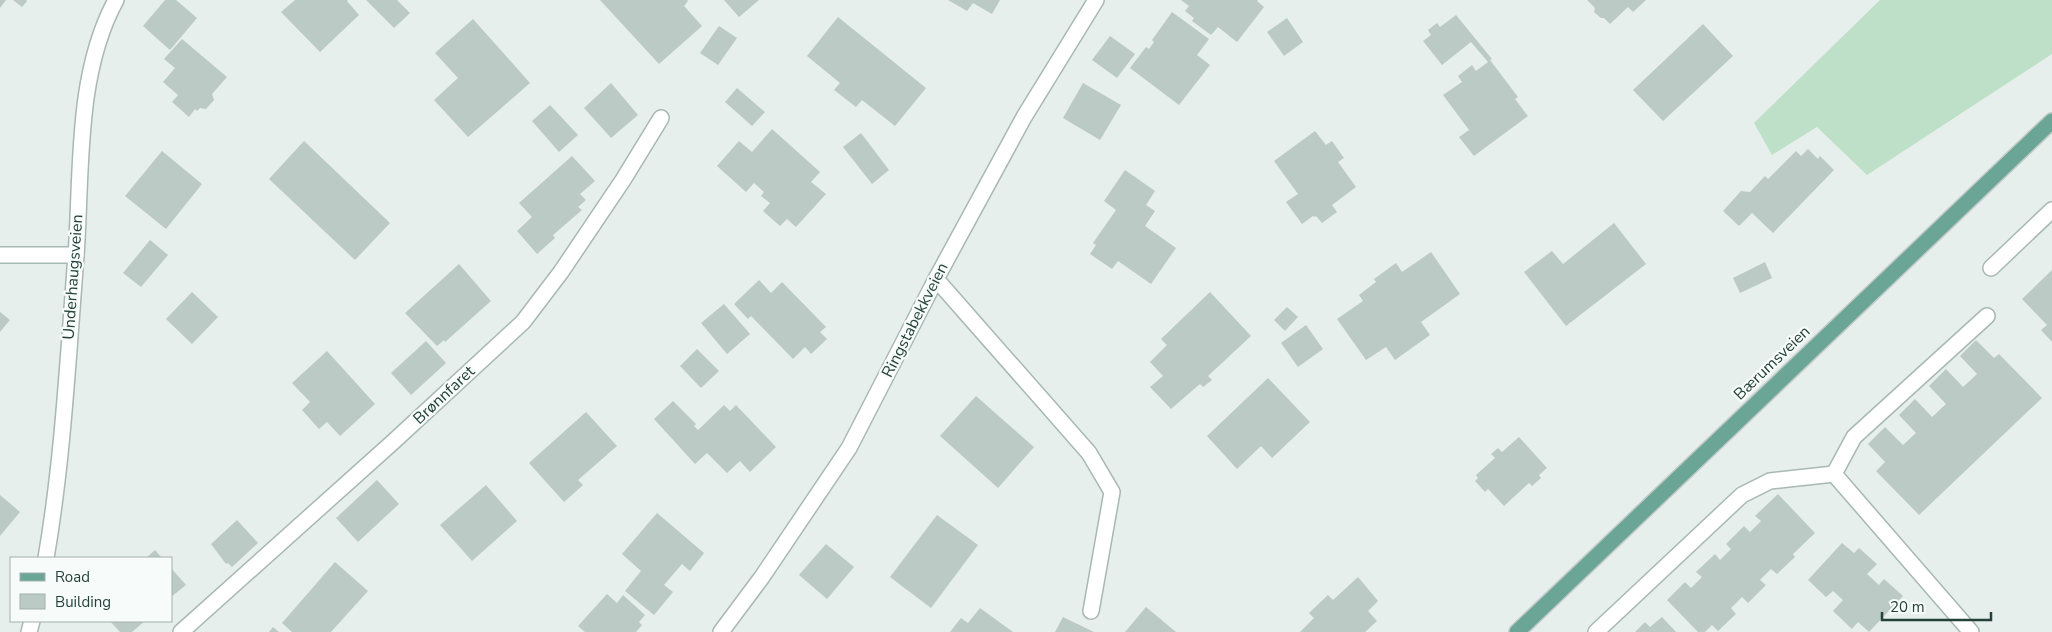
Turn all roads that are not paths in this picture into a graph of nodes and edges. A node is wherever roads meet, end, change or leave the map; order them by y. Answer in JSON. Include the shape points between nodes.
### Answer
{"nodes":[{"id":1,"x":116,"y":0,"type":"edge"},
{"id":2,"x":1096,"y":0,"type":"edge"},
{"id":3,"x":660,"y":118,"type":"dead end"},
{"id":4,"x":2052,"y":121,"type":"edge"},
{"id":5,"x":2052,"y":210,"type":"edge"},
{"id":6,"x":0,"y":255,"type":"edge"},
{"id":7,"x":76,"y":255,"type":"junction"},
{"id":8,"x":1991,"y":268,"type":"dead end"},
{"id":9,"x":936,"y":279,"type":"junction"},
{"id":10,"x":1987,"y":316,"type":"dead end"},
{"id":11,"x":1834,"y":474,"type":"junction"},
{"id":12,"x":46,"y":557,"type":"edge"},
{"id":13,"x":1091,"y":611,"type":"dead end"},
{"id":14,"x":181,"y":632,"type":"edge"},
{"id":15,"x":721,"y":632,"type":"edge"},
{"id":16,"x":1518,"y":632,"type":"edge"},
{"id":17,"x":1596,"y":632,"type":"edge"},
{"id":18,"x":1971,"y":632,"type":"edge"}],
"edges":[{"from":1,"to":7,"type":"street","name":"Underhaugsveien","via":[[95,53],[84,114]]},
{"from":2,"to":9,"type":"street","name":"Ringstabekkveien","via":[[1024,117]]},
{"from":3,"to":14,"type":"street","name":"Brønnfaret","via":[[572,257],[523,322]]},
{"from":4,"to":16,"type":"main road","name":"Bærumsveien"},
{"from":5,"to":8,"type":"street"},
{"from":6,"to":7,"type":"street"},
{"from":7,"to":12,"type":"street","name":"Underhaugsveien","via":[[55,506]]},
{"from":9,"to":13,"type":"street","via":[[1090,452],[1112,492]]},
{"from":9,"to":15,"type":"street","name":"Ringstabekkveien","via":[[849,448]]},
{"from":10,"to":11,"type":"street","via":[[1854,437]]},
{"from":11,"to":17,"type":"street","via":[[1770,481],[1742,495]]},
{"from":11,"to":18,"type":"street"}]}
